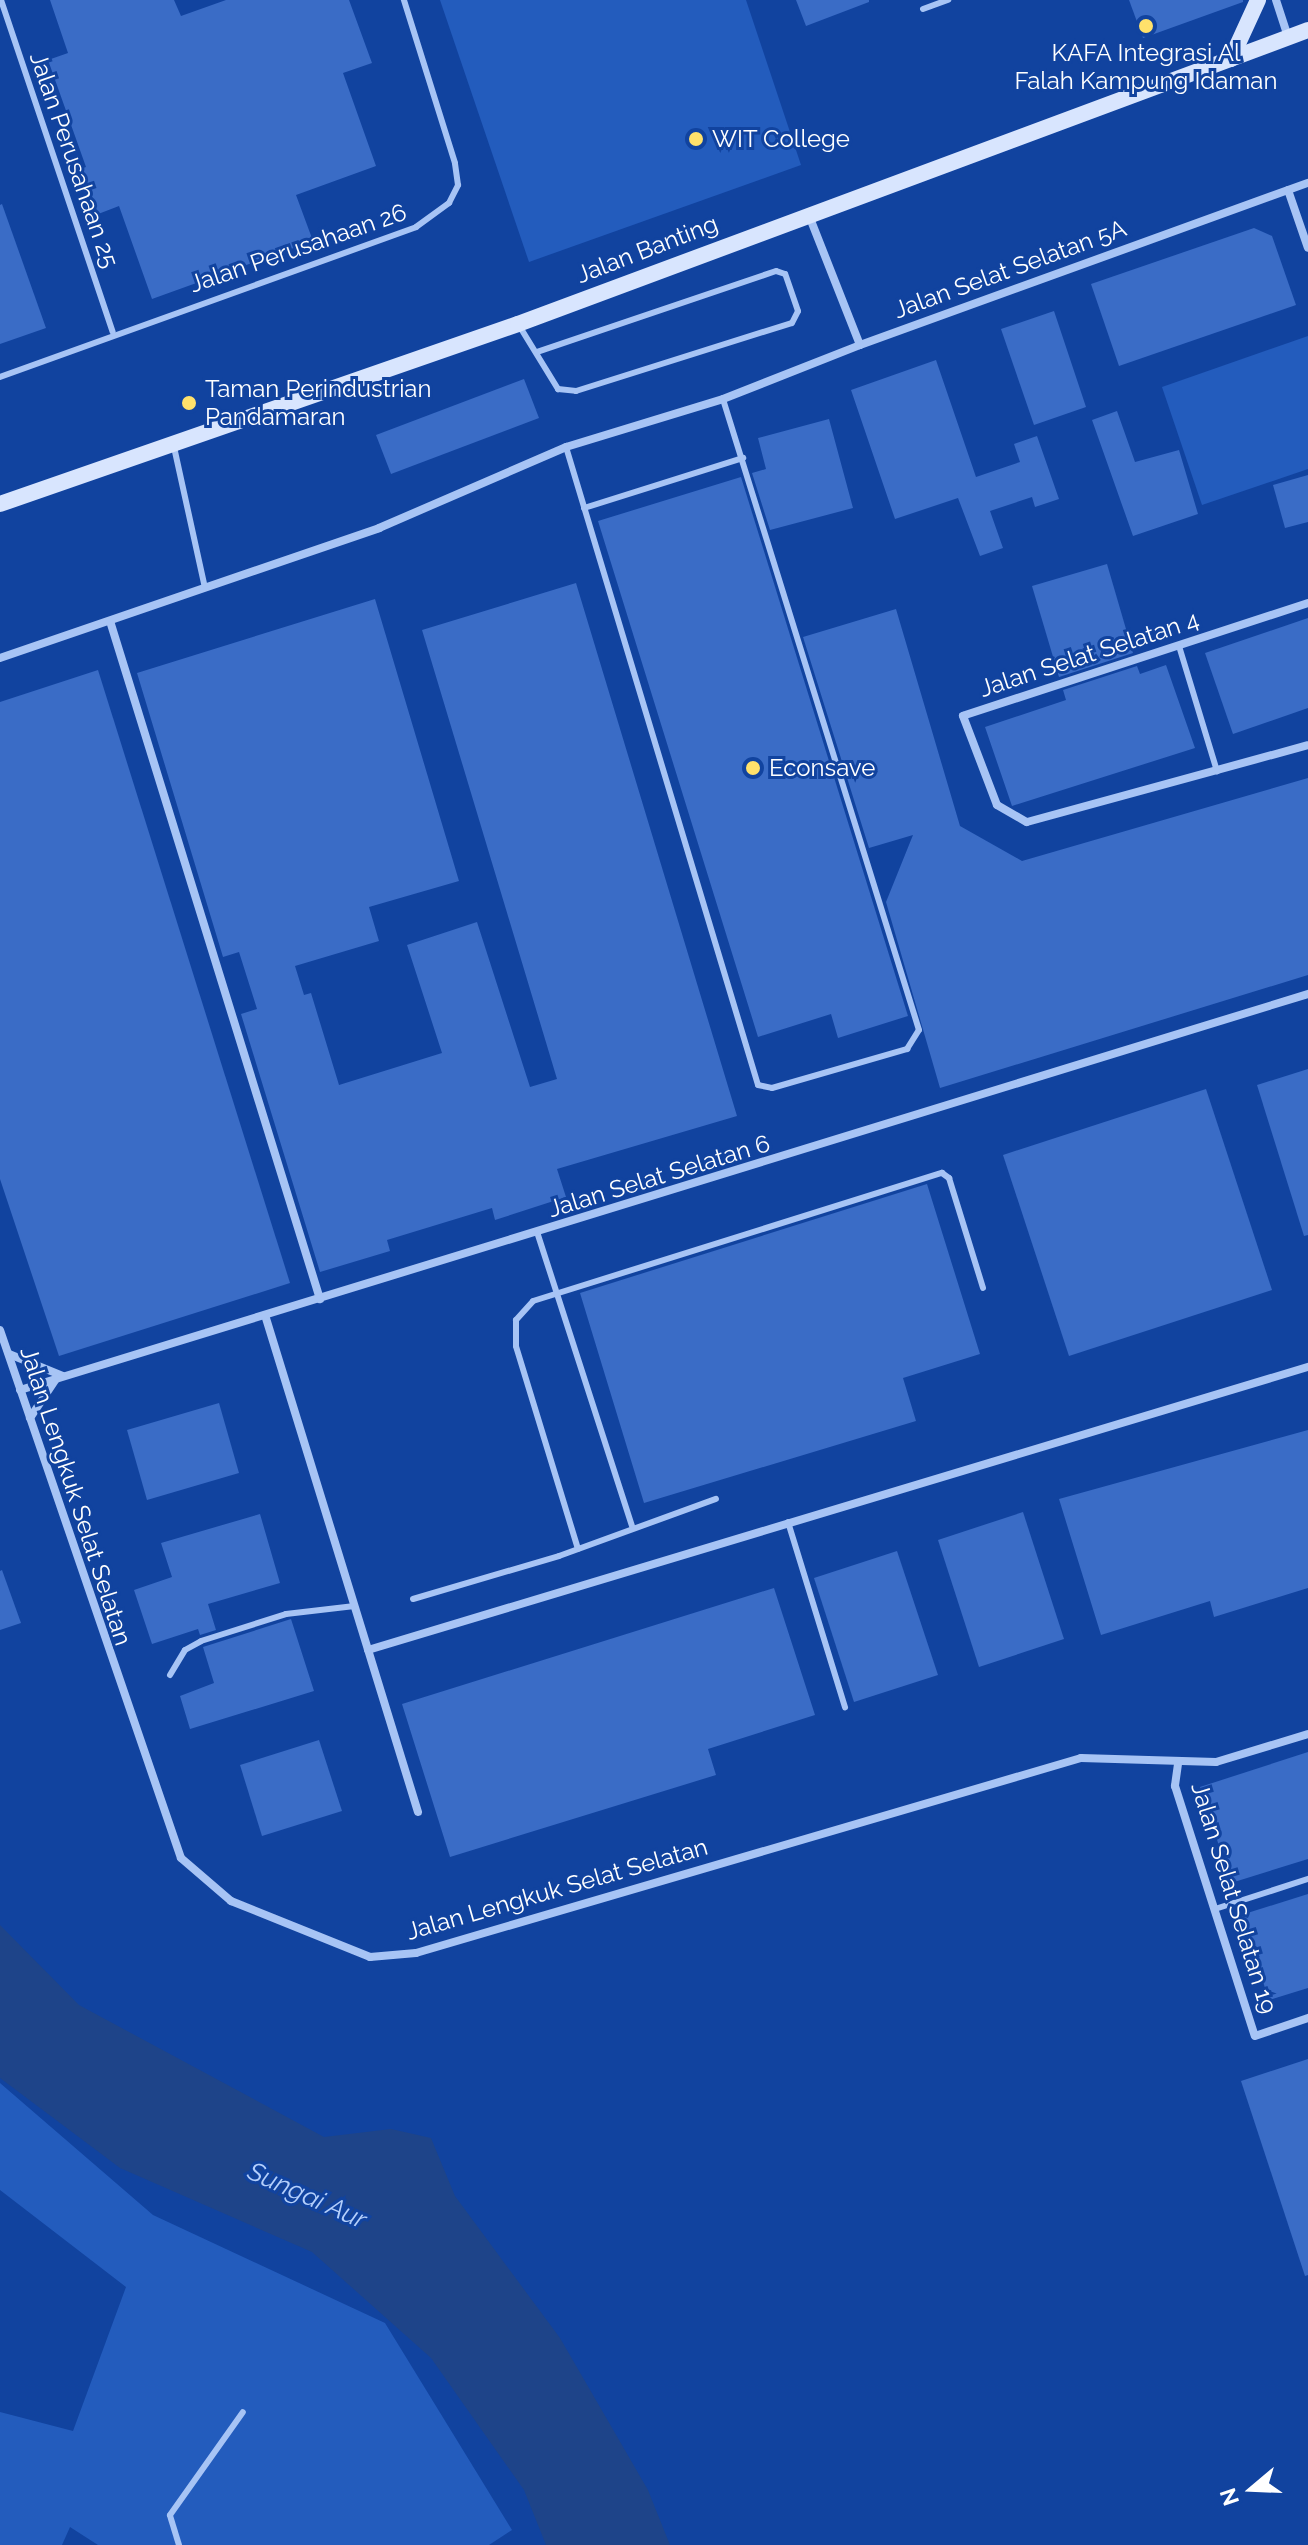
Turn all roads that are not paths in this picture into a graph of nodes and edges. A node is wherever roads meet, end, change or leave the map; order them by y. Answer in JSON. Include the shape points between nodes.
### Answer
{"nodes":[{"id":1,"x":1,"y":0,"type":"edge"},
{"id":2,"x":404,"y":0,"type":"edge"},
{"id":3,"x":948,"y":0,"type":"edge"},
{"id":4,"x":1258,"y":0,"type":"edge"},
{"id":5,"x":1276,"y":0,"type":"edge"},
{"id":6,"x":923,"y":9,"type":"dead end"},
{"id":7,"x":1308,"y":30,"type":"edge"},
{"id":8,"x":1289,"y":37,"type":"junction"},
{"id":9,"x":1231,"y":59,"type":"junction"},
{"id":10,"x":1308,"y":183,"type":"edge"},
{"id":11,"x":1288,"y":190,"type":"junction"},
{"id":12,"x":808,"y":212,"type":"junction"},
{"id":13,"x":1308,"y":248,"type":"edge"},
{"id":14,"x":518,"y":324,"type":"junction"},
{"id":15,"x":113,"y":332,"type":"junction"},
{"id":16,"x":860,"y":345,"type":"junction"},
{"id":17,"x":537,"y":352,"type":"junction"},
{"id":18,"x":0,"y":377,"type":"edge"},
{"id":19,"x":723,"y":399,"type":"junction"},
{"id":20,"x":173,"y":442,"type":"junction"},
{"id":21,"x":566,"y":447,"type":"junction"},
{"id":22,"x":743,"y":458,"type":"junction"},
{"id":23,"x":0,"y":504,"type":"edge"},
{"id":24,"x":584,"y":508,"type":"junction"},
{"id":25,"x":205,"y":588,"type":"junction"},
{"id":26,"x":1308,"y":603,"type":"edge"},
{"id":27,"x":110,"y":621,"type":"junction"},
{"id":28,"x":1179,"y":646,"type":"junction"},
{"id":29,"x":0,"y":658,"type":"edge"},
{"id":30,"x":1308,"y":745,"type":"edge"},
{"id":31,"x":1217,"y":771,"type":"junction"},
{"id":32,"x":1308,"y":994,"type":"edge"},
{"id":33,"x":538,"y":1235,"type":"junction"},
{"id":34,"x":983,"y":1288,"type":"dead end"},
{"id":35,"x":556,"y":1290,"type":"junction"},
{"id":36,"x":320,"y":1299,"type":"junction"},
{"id":37,"x":265,"y":1315,"type":"junction"},
{"id":38,"x":0,"y":1330,"type":"edge"},
{"id":39,"x":8,"y":1353,"type":"junction"},
{"id":40,"x":1308,"y":1367,"type":"edge"},
{"id":41,"x":60,"y":1377,"type":"junction"},
{"id":42,"x":20,"y":1390,"type":"junction"},
{"id":43,"x":30,"y":1418,"type":"junction"},
{"id":44,"x":716,"y":1499,"type":"dead end"},
{"id":45,"x":788,"y":1522,"type":"junction"},
{"id":46,"x":632,"y":1526,"type":"junction"},
{"id":47,"x":578,"y":1549,"type":"junction"},
{"id":48,"x":413,"y":1599,"type":"dead end"},
{"id":49,"x":355,"y":1606,"type":"junction"},
{"id":50,"x":368,"y":1650,"type":"junction"},
{"id":51,"x":170,"y":1675,"type":"dead end"},
{"id":52,"x":845,"y":1707,"type":"dead end"},
{"id":53,"x":1308,"y":1734,"type":"edge"},
{"id":54,"x":1178,"y":1764,"type":"junction"},
{"id":55,"x":418,"y":1812,"type":"dead end"},
{"id":56,"x":1308,"y":1879,"type":"edge"},
{"id":57,"x":1215,"y":1909,"type":"junction"},
{"id":58,"x":1308,"y":2018,"type":"edge"},
{"id":59,"x":243,"y":2412,"type":"dead end"},
{"id":60,"x":179,"y":2545,"type":"edge"}],
"edges":[{"from":1,"to":15,"type":"lane","name":"Jalan Perusahaan 25"},
{"from":2,"to":15,"type":"lane","name":"Jalan Perusahaan 26","via":[[455,163],[458,185],[449,203],[416,227]]},
{"from":3,"to":6,"type":"lane"},
{"from":4,"to":9,"type":"main road"},
{"from":5,"to":8,"type":"street"},
{"from":7,"to":8,"type":"main road","name":"Jalan Banting"},
{"from":8,"to":9,"type":"main road","name":"Jalan Banting"},
{"from":9,"to":12,"type":"main road","name":"Jalan Banting"},
{"from":10,"to":11,"type":"street","name":"Jalan Selat Selatan 5A"},
{"from":11,"to":13,"type":"street"},
{"from":11,"to":16,"type":"street","name":"Jalan Selat Selatan 5A"},
{"from":12,"to":14,"type":"main road","name":"Jalan Banting"},
{"from":12,"to":16,"type":"street"},
{"from":14,"to":17,"type":"lane"},
{"from":14,"to":20,"type":"main road","name":"Jalan Banting"},
{"from":15,"to":18,"type":"lane","name":"Jalan Perusahaan 26"},
{"from":16,"to":19,"type":"street","name":"Jalan Selat Selatan 5A"},
{"from":17,"to":17,"type":"lane","via":[[558,389],[576,391],[792,323],[798,311],[785,274],[776,271]]},
{"from":19,"to":21,"type":"street","name":"Jalan Selat Selatan 5A"},
{"from":19,"to":22,"type":"lane"},
{"from":20,"to":23,"type":"main road","name":"Jalan Banting"},
{"from":20,"to":25,"type":"lane"},
{"from":21,"to":24,"type":"lane"},
{"from":21,"to":25,"type":"street","name":"Jalan Selat Selatan 5A","via":[[379,528]]},
{"from":22,"to":24,"type":"lane"},
{"from":22,"to":24,"type":"lane","via":[[919,1030],[907,1049],[772,1088],[758,1085]]},
{"from":25,"to":27,"type":"street","name":"Jalan Selat Selatan 5A"},
{"from":26,"to":28,"type":"street","name":"Jalan Selat Selatan 4"},
{"from":27,"to":29,"type":"street","name":"Jalan Selat Selatan 5A"},
{"from":27,"to":36,"type":"street"},
{"from":28,"to":31,"type":"lane"},
{"from":28,"to":31,"type":"street","name":"Jalan Selat Selatan 4","via":[[963,716],[997,805],[1027,822]]},
{"from":30,"to":31,"type":"street","name":"Jalan Selat Selatan 4"},
{"from":32,"to":33,"type":"street","name":"Jalan Selat Selatan 6"},
{"from":33,"to":35,"type":"lane"},
{"from":33,"to":36,"type":"street","name":"Jalan Selat Selatan 6"},
{"from":34,"to":35,"type":"lane","via":[[949,1178],[942,1173]]},
{"from":35,"to":46,"type":"lane"},
{"from":35,"to":47,"type":"lane","via":[[521,1312],[516,1346]]},
{"from":36,"to":37,"type":"street","name":"Jalan Selat Selatan 6"},
{"from":37,"to":41,"type":"street","name":"Jalan Selat Selatan 6"},
{"from":37,"to":49,"type":"street"},
{"from":38,"to":39,"type":"street","name":"Jalan Lengkuk Selat Selatan"},
{"from":39,"to":41,"type":"street"},
{"from":39,"to":42,"type":"street","name":"Jalan Lengkuk Selat Selatan"},
{"from":40,"to":45,"type":"street"},
{"from":41,"to":42,"type":"street","name":"Jalan Selat Selatan 6"},
{"from":41,"to":43,"type":"street"},
{"from":42,"to":43,"type":"street","name":"Jalan Lengkuk Selat Selatan"},
{"from":43,"to":54,"type":"street","name":"Jalan Lengkuk Selat Selatan","via":[[146,1770],[181,1858],[231,1901],[370,1957],[416,1953],[1081,1758],[1122,1755]]},
{"from":44,"to":46,"type":"lane"},
{"from":45,"to":50,"type":"street"},
{"from":45,"to":52,"type":"lane"},
{"from":46,"to":47,"type":"lane"},
{"from":47,"to":48,"type":"lane"},
{"from":49,"to":50,"type":"street"},
{"from":49,"to":51,"type":"lane","via":[[325,1614],[286,1614],[201,1641],[185,1650]]},
{"from":50,"to":55,"type":"street"},
{"from":53,"to":54,"type":"street","name":"Jalan Lengkuk Selat Selatan","via":[[1216,1762]]},
{"from":54,"to":57,"type":"street","name":"Jalan Selat Selatan 19","via":[[1175,1786]]},
{"from":56,"to":57,"type":"lane"},
{"from":57,"to":58,"type":"street","name":"Jalan Selat Selatan 19","via":[[1255,2036]]},
{"from":59,"to":60,"type":"lane","via":[[170,2515]]}]}
